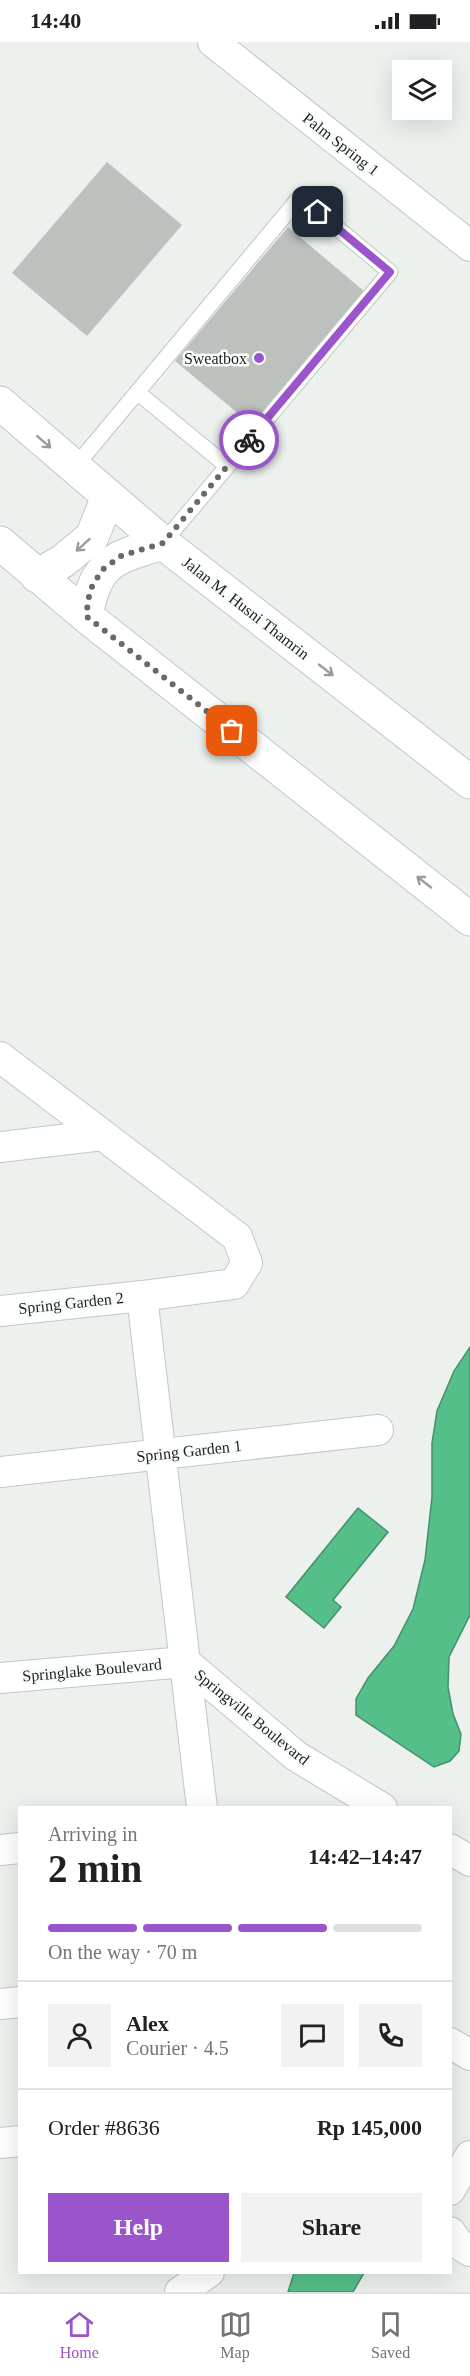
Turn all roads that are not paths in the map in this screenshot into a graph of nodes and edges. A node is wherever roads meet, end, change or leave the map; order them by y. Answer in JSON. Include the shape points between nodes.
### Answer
{"nodes":[{"id":1,"x":213,"y":42,"type":"edge"},
{"id":2,"x":470,"y":246,"type":"edge"},
{"id":3,"x":137,"y":392,"type":"junction"},
{"id":4,"x":0,"y":403,"type":"edge"},
{"id":5,"x":227,"y":466,"type":"junction"},
{"id":6,"x":74,"y":468,"type":"junction"},
{"id":7,"x":108,"y":497,"type":"junction"},
{"id":8,"x":0,"y":543,"type":"edge"},
{"id":9,"x":163,"y":543,"type":"junction"},
{"id":10,"x":37,"y":576,"type":"junction"},
{"id":11,"x":86,"y":616,"type":"junction"},
{"id":12,"x":470,"y":782,"type":"edge"},
{"id":13,"x":470,"y":919,"type":"edge"},
{"id":14,"x":0,"y":1057,"type":"edge"},
{"id":15,"x":103,"y":1135,"type":"junction"},
{"id":16,"x":0,"y":1147,"type":"edge"},
{"id":17,"x":142,"y":1296,"type":"junction"},
{"id":18,"x":0,"y":1311,"type":"edge"},
{"id":19,"x":378,"y":1430,"type":"dead end"},
{"id":20,"x":161,"y":1454,"type":"junction"},
{"id":21,"x":0,"y":1472,"type":"edge"},
{"id":22,"x":185,"y":1662,"type":"junction"},
{"id":23,"x":0,"y":1678,"type":"edge"},
{"id":24,"x":202,"y":1806,"type":"edge"},
{"id":25,"x":379,"y":1806,"type":"edge"},
{"id":26,"x":18,"y":1848,"type":"edge"},
{"id":27,"x":0,"y":1850,"type":"edge"},
{"id":28,"x":452,"y":1850,"type":"edge"},
{"id":29,"x":470,"y":1861,"type":"edge"},
{"id":30,"x":18,"y":2002,"type":"edge"},
{"id":31,"x":0,"y":2004,"type":"edge"},
{"id":32,"x":452,"y":2044,"type":"edge"},
{"id":33,"x":470,"y":2055,"type":"edge"},
{"id":34,"x":18,"y":2141,"type":"edge"},
{"id":35,"x":0,"y":2143,"type":"edge"},
{"id":36,"x":470,"y":2156,"type":"edge"},
{"id":37,"x":452,"y":2187,"type":"edge"},
{"id":38,"x":206,"y":2274,"type":"edge"},
{"id":39,"x":180,"y":2292,"type":"edge"}],
"edges":[{"from":1,"to":2,"type":"street","name":"Palm Spring 1"},
{"from":3,"to":5,"type":"lane"},
{"from":3,"to":5,"type":"lane","via":[[300,197],[390,272]]},
{"from":3,"to":6,"type":"lane"},
{"from":4,"to":6,"type":"main road","name":"Jalan M. Husni Thamrin","one_way":true},
{"from":5,"to":9,"type":"lane"},
{"from":6,"to":7,"type":"main road","name":"Jalan M. Husni Thamrin"},
{"from":7,"to":9,"type":"main road","name":"Jalan M. Husni Thamrin"},
{"from":7,"to":10,"type":"main road","one_way":true,"via":[[92,537]]},
{"from":8,"to":10,"type":"main road"},
{"from":9,"to":11,"type":"main road","via":[[121,556],[102,570],[90,590]]},
{"from":9,"to":12,"type":"main road","name":"Jalan M. Husni Thamrin","one_way":true},
{"from":10,"to":11,"type":"main road"},
{"from":13,"to":11,"type":"main road","one_way":true},
{"from":14,"to":15,"type":"street"},
{"from":15,"to":16,"type":"street"},
{"from":15,"to":17,"type":"street","name":"Spring Garden 2","via":[[237,1238],[247,1263],[234,1284]]},
{"from":17,"to":18,"type":"street","name":"Spring Garden 2"},
{"from":17,"to":20,"type":"street"},
{"from":19,"to":20,"type":"street","name":"Spring Garden 1"},
{"from":20,"to":21,"type":"street","name":"Spring Garden 1"},
{"from":20,"to":22,"type":"street"},
{"from":22,"to":23,"type":"street","name":"Springlake Boulevard"},
{"from":22,"to":24,"type":"street"},
{"from":22,"to":25,"type":"street","name":"Springville Boulevard","via":[[296,1756]]},
{"from":26,"to":27,"type":"street"},
{"from":28,"to":29,"type":"street"},
{"from":30,"to":31,"type":"street"},
{"from":32,"to":33,"type":"street"},
{"from":34,"to":35,"type":"street"},
{"from":36,"to":37,"type":"street"},
{"from":38,"to":39,"type":"street"}]}
